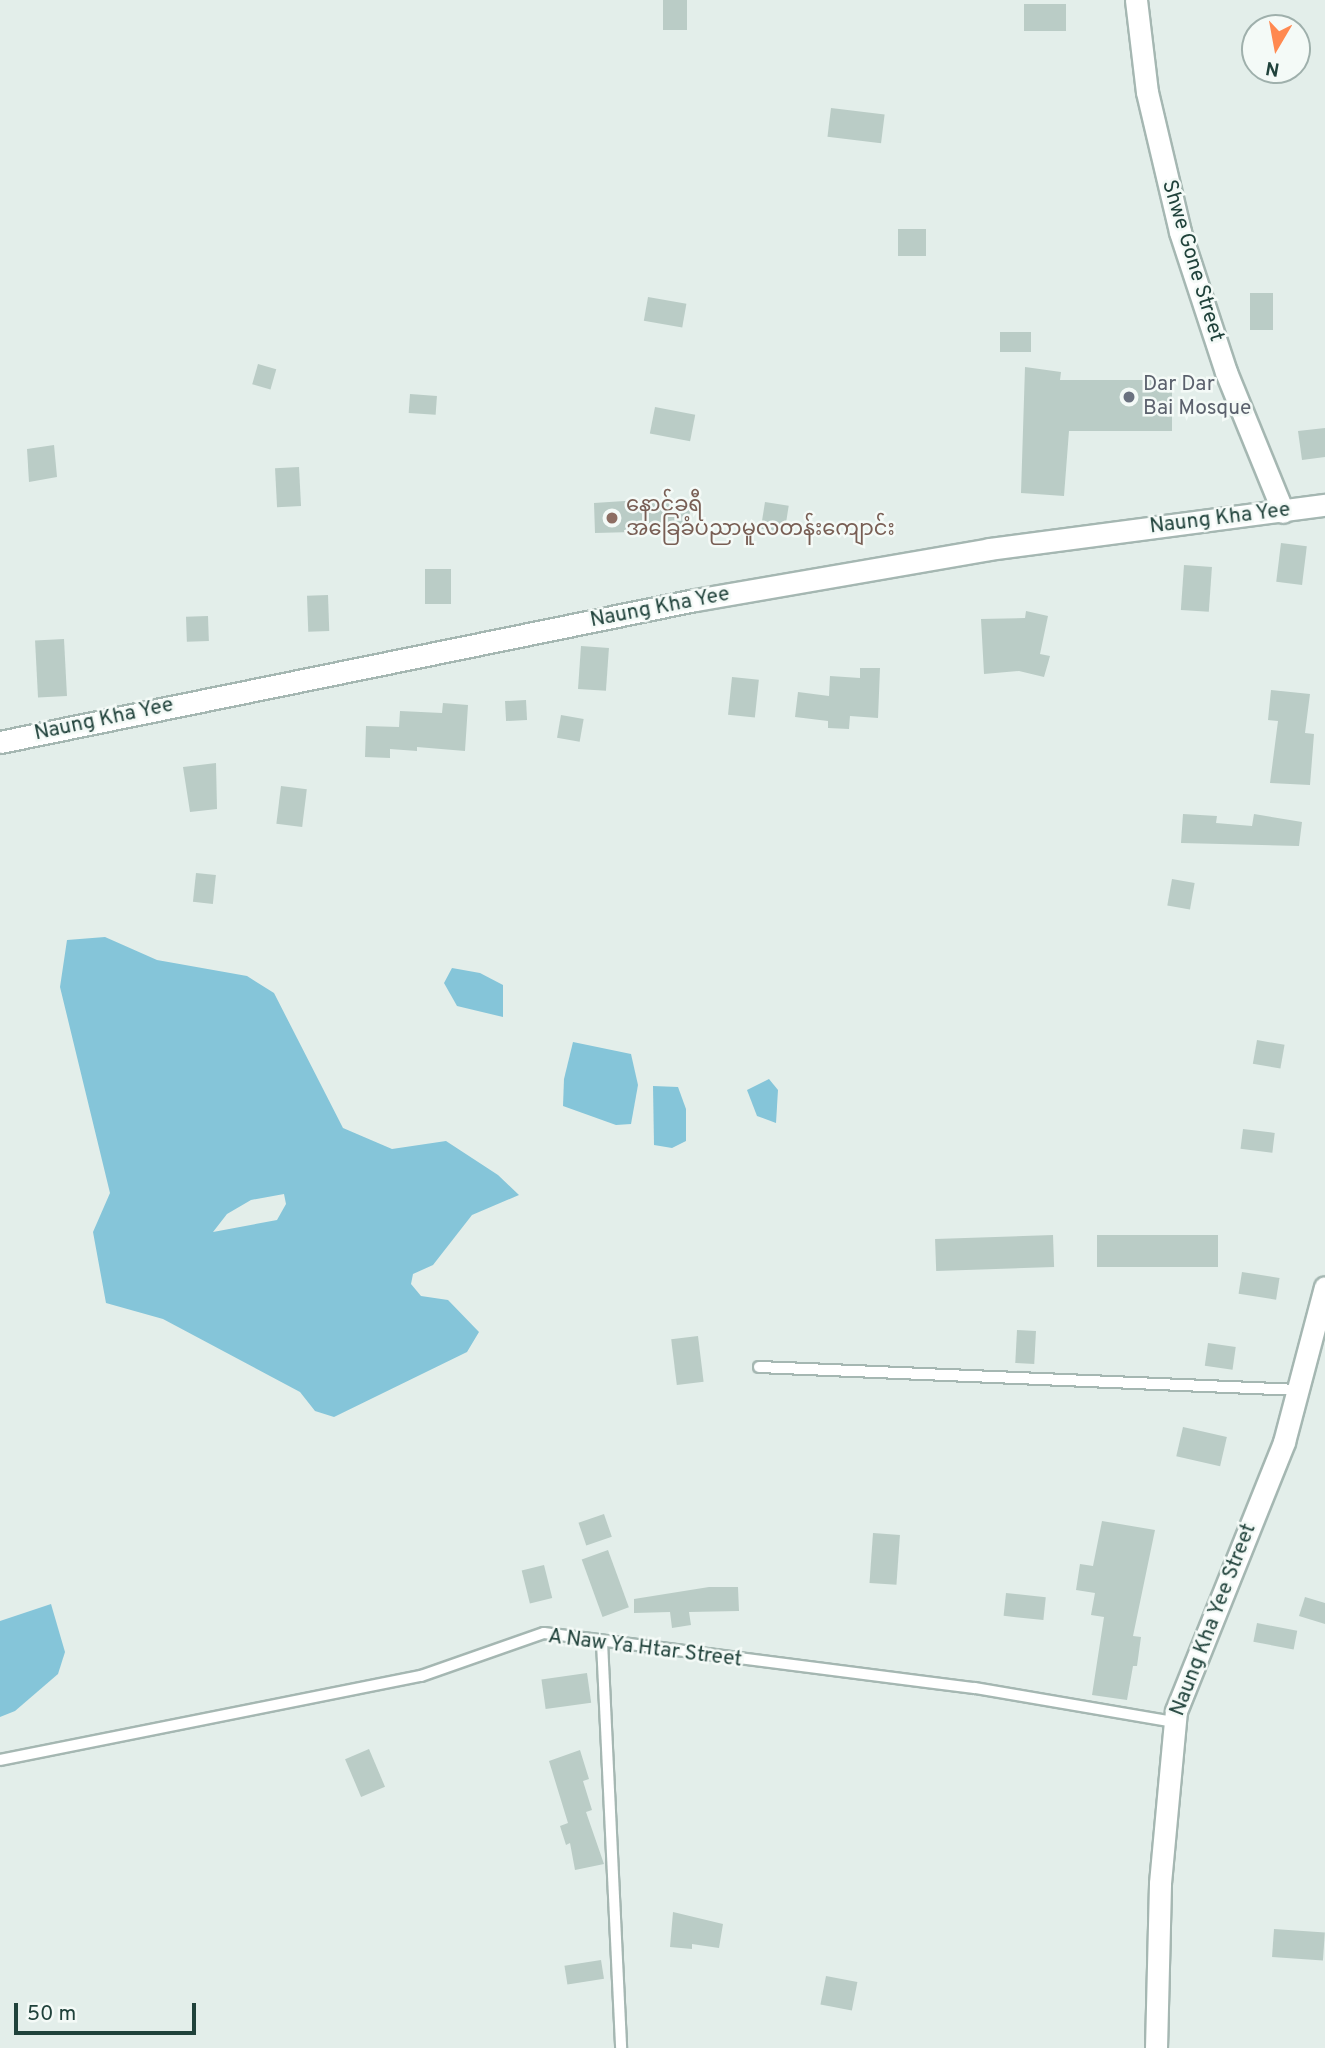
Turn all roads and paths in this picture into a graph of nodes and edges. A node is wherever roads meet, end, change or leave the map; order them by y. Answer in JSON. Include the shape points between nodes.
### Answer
{"nodes":[{"id":1,"x":1136,"y":0,"type":"edge"},
{"id":2,"x":1325,"y":505,"type":"edge"},
{"id":3,"x":1283,"y":512,"type":"junction"},
{"id":4,"x":0,"y":742,"type":"edge"},
{"id":5,"x":1325,"y":1287,"type":"edge"},
{"id":6,"x":759,"y":1367,"type":"dead end"},
{"id":7,"x":1299,"y":1390,"type":"junction"},
{"id":8,"x":602,"y":1642,"type":"junction"},
{"id":9,"x":1174,"y":1723,"type":"junction"},
{"id":10,"x":0,"y":1760,"type":"edge"},
{"id":11,"x":621,"y":2048,"type":"edge"},
{"id":12,"x":1156,"y":2048,"type":"edge"}],
"edges":[{"from":1,"to":3,"type":"street","name":"Shwe Gone Street","via":[[1147,92],[1180,232],[1226,372]]},
{"from":2,"to":3,"type":"street","name":"Naung Kha Yee"},
{"from":3,"to":4,"type":"street","name":"Naung Kha Yee","via":[[989,549],[695,600]]},
{"from":5,"to":7,"type":"street","name":"Naung Kha Yee Street"},
{"from":6,"to":7,"type":"lane"},
{"from":7,"to":9,"type":"street","name":"Naung Kha Yee Street","via":[[1284,1442]]},
{"from":8,"to":9,"type":"lane","name":"A Naw Ya Htar Street","via":[[975,1688]]},
{"from":8,"to":10,"type":"lane","name":"A Naw Ya Htar Street","via":[[544,1633],[421,1676]]},
{"from":8,"to":11,"type":"lane"},
{"from":9,"to":12,"type":"street","name":"Naung Kha Yee Street","via":[[1160,1882]]}]}
